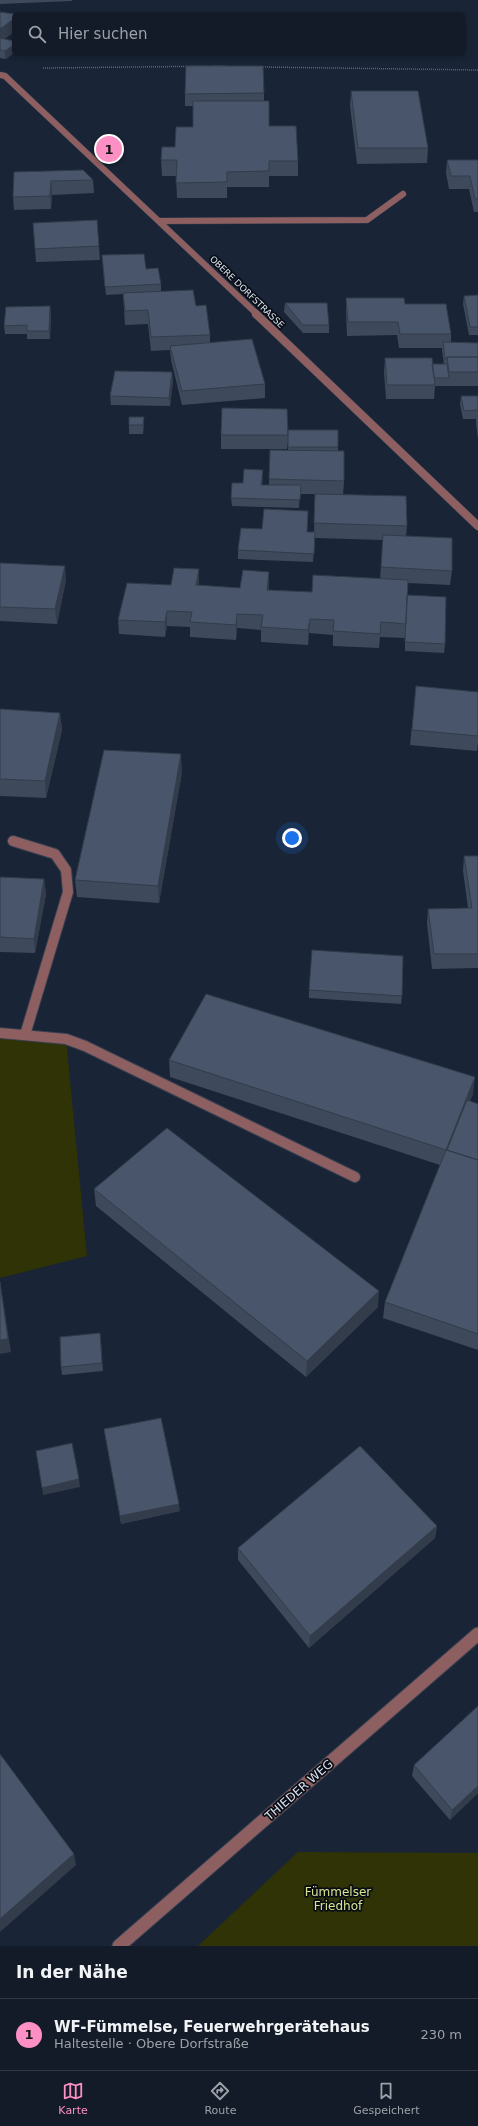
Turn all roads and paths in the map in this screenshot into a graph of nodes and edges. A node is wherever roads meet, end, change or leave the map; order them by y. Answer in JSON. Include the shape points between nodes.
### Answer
{"nodes":[{"id":1,"x":232,"y":66,"type":"edge"},
{"id":2,"x":256,"y":67,"type":"edge"},
{"id":3,"x":478,"y":70,"type":"edge"},
{"id":4,"x":2,"y":76,"type":"edge"},
{"id":5,"x":403,"y":194,"type":"dead end"},
{"id":6,"x":160,"y":221,"type":"junction"},
{"id":7,"x":478,"y":526,"type":"edge"},
{"id":8,"x":13,"y":840,"type":"dead end"},
{"id":9,"x":0,"y":1033,"type":"edge"},
{"id":10,"x":25,"y":1035,"type":"junction"},
{"id":11,"x":355,"y":1177,"type":"dead end"},
{"id":12,"x":478,"y":1634,"type":"edge"},
{"id":13,"x":119,"y":1946,"type":"edge"}],
"edges":[{"from":1,"to":4,"type":"path","via":[[31,68]]},
{"from":2,"to":3,"type":"path"},
{"from":4,"to":6,"type":"street","name":"OBERE DORFSTRASSE"},
{"from":5,"to":6,"type":"street","via":[[367,220]]},
{"from":6,"to":7,"type":"street","name":"OBERE DORFSTRASSE"},
{"from":8,"to":10,"type":"street","via":[[55,854],[66,870],[68,892]]},
{"from":9,"to":10,"type":"street"},
{"from":10,"to":11,"type":"street","via":[[66,1039],[92,1049]]},
{"from":12,"to":13,"type":"street","name":"THIEDER WEG"}]}
